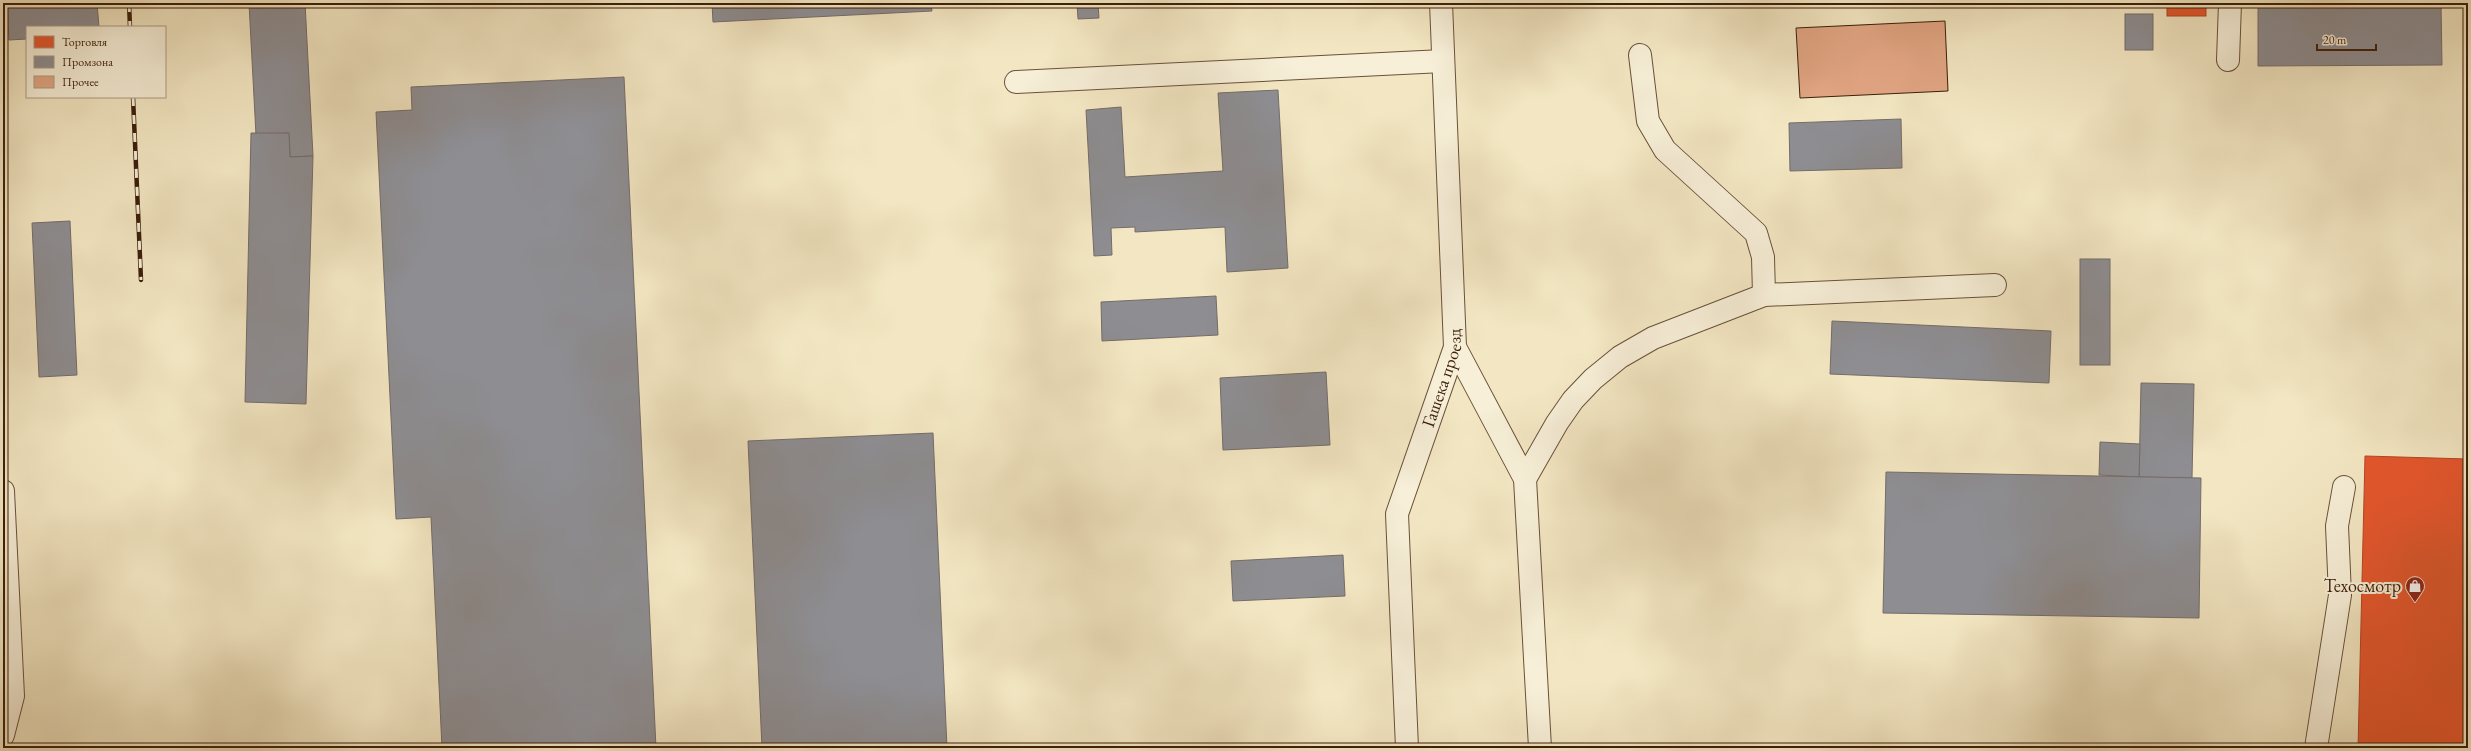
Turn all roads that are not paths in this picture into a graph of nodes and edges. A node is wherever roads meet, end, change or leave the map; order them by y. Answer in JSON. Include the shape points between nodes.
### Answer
{"nodes":[{"id":1,"x":1441,"y":3,"type":"edge"},
{"id":2,"x":2230,"y":3,"type":"edge"},
{"id":3,"x":1640,"y":55,"type":"dead end"},
{"id":4,"x":2228,"y":60,"type":"dead end"},
{"id":5,"x":1443,"y":61,"type":"junction"},
{"id":6,"x":1016,"y":82,"type":"dead end"},
{"id":7,"x":1995,"y":285,"type":"dead end"},
{"id":8,"x":1764,"y":295,"type":"junction"},
{"id":9,"x":1455,"y":347,"type":"junction"},
{"id":10,"x":1525,"y":478,"type":"junction"},
{"id":11,"x":2344,"y":487,"type":"dead end"},
{"id":12,"x":3,"y":491,"type":"edge"},
{"id":13,"x":3,"y":735,"type":"edge"},
{"id":14,"x":1407,"y":748,"type":"edge"},
{"id":15,"x":1540,"y":748,"type":"edge"},
{"id":16,"x":2316,"y":748,"type":"edge"}],
"edges":[{"from":1,"to":5,"type":"street","name":"Гашека проезд"},
{"from":2,"to":4,"type":"street"},
{"from":3,"to":8,"type":"street","via":[[1648,121],[1665,150],[1756,234],[1763,257]]},
{"from":5,"to":6,"type":"street"},
{"from":5,"to":9,"type":"street","name":"Гашека проезд"},
{"from":7,"to":8,"type":"street"},
{"from":8,"to":10,"type":"street","via":[[1652,338],[1620,357],[1572,400]]},
{"from":9,"to":10,"type":"street"},
{"from":9,"to":14,"type":"street","name":"Гашека проезд","via":[[1397,514]]},
{"from":10,"to":15,"type":"street"},
{"from":11,"to":16,"type":"street","via":[[2337,526],[2340,595]]},
{"from":12,"to":13,"type":"street","via":[[14,696]]}]}
